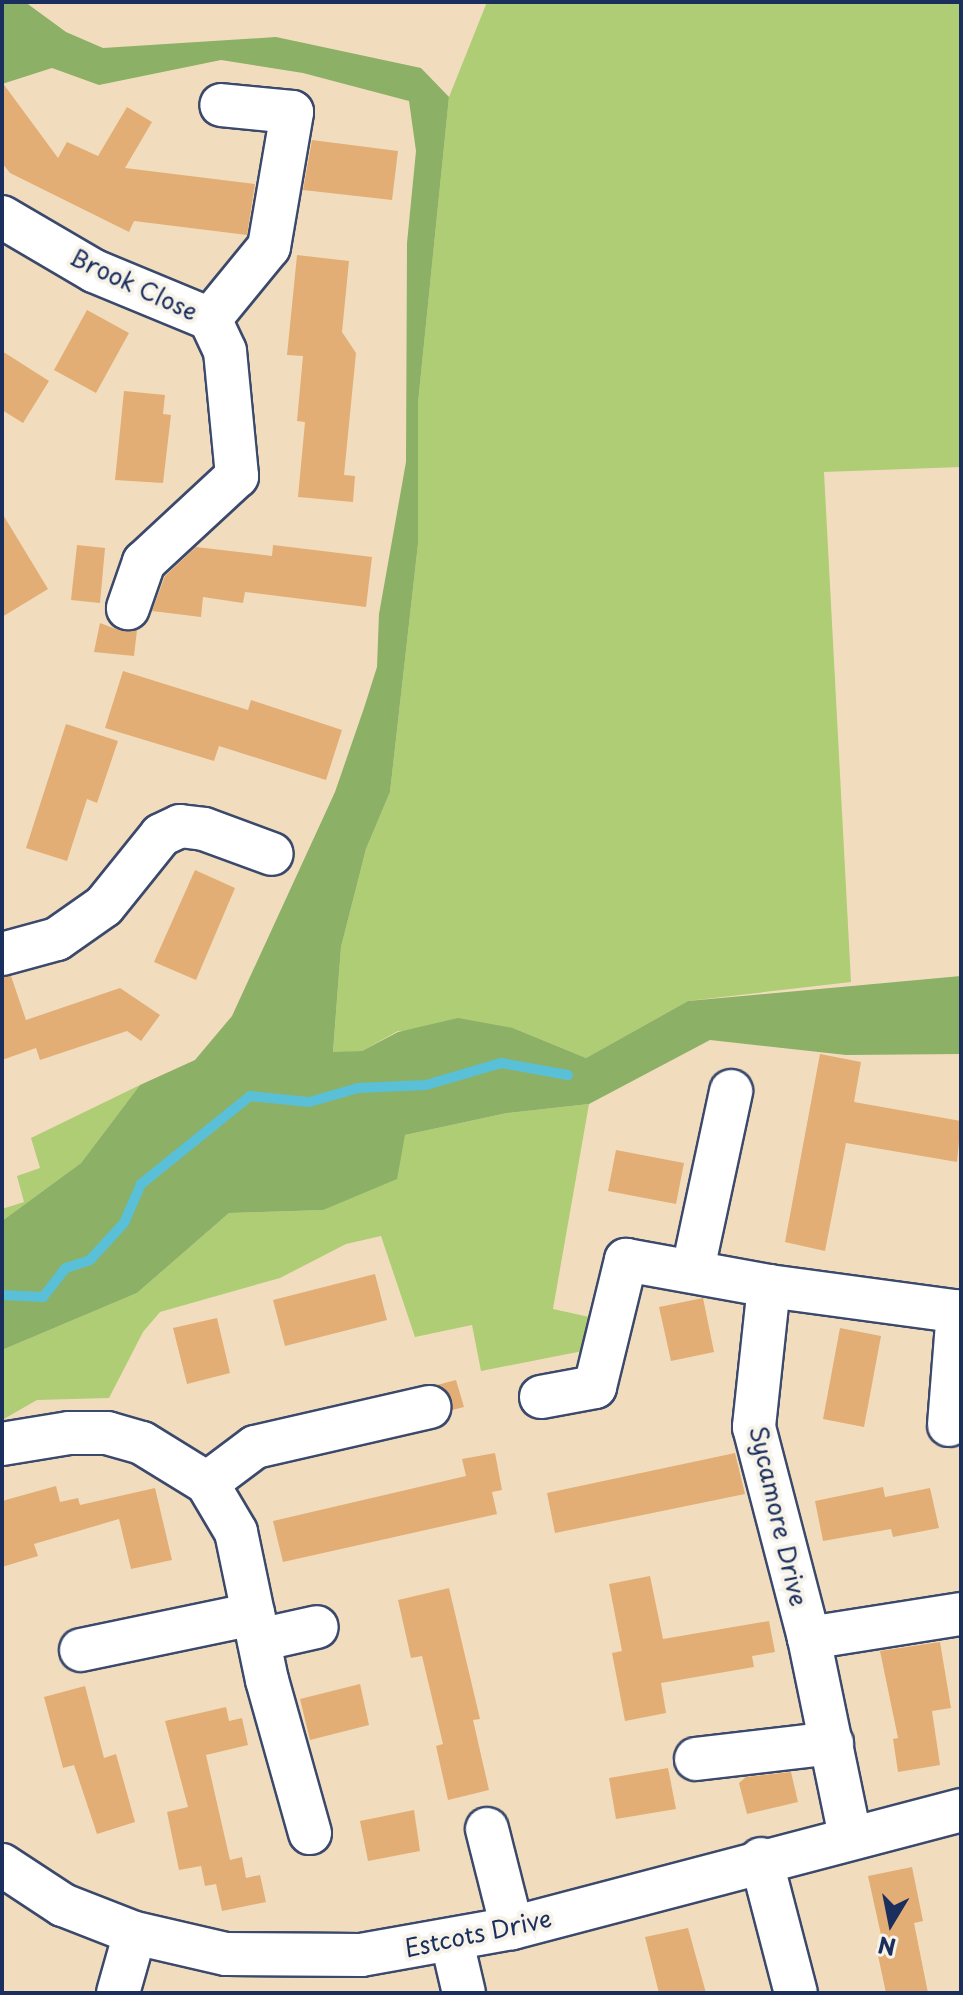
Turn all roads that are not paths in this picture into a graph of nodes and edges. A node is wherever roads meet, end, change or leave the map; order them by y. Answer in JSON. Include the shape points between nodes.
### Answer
{"nodes":[{"id":1,"x":221,"y":105,"type":"dead end"},
{"id":2,"x":2,"y":217,"type":"edge"},
{"id":3,"x":210,"y":319,"type":"junction"},
{"id":4,"x":128,"y":608,"type":"dead end"},
{"id":5,"x":272,"y":854,"type":"dead end"},
{"id":6,"x":2,"y":954,"type":"edge"},
{"id":7,"x":731,"y":1091,"type":"dead end"},
{"id":8,"x":693,"y":1269,"type":"junction"},
{"id":9,"x":769,"y":1286,"type":"junction"},
{"id":10,"x":960,"y":1312,"type":"edge"},
{"id":11,"x":541,"y":1397,"type":"dead end"},
{"id":12,"x":429,"y":1407,"type":"dead end"},
{"id":13,"x":949,"y":1425,"type":"dead end"},
{"id":14,"x":2,"y":1444,"type":"edge"},
{"id":15,"x":207,"y":1483,"type":"junction"},
{"id":16,"x":961,"y":1614,"type":"edge"},
{"id":17,"x":256,"y":1627,"type":"junction"},
{"id":18,"x":317,"y":1627,"type":"dead end"},
{"id":19,"x":809,"y":1638,"type":"junction"},
{"id":20,"x":81,"y":1650,"type":"dead end"},
{"id":21,"x":832,"y":1743,"type":"junction"},
{"id":22,"x":696,"y":1759,"type":"dead end"},
{"id":23,"x":961,"y":1810,"type":"edge"},
{"id":24,"x":487,"y":1829,"type":"dead end"},
{"id":25,"x":310,"y":1833,"type":"dead end"},
{"id":26,"x":850,"y":1836,"type":"junction"},
{"id":27,"x":761,"y":1859,"type":"junction"},
{"id":28,"x":2,"y":1865,"type":"edge"},
{"id":29,"x":512,"y":1928,"type":"junction"},
{"id":30,"x":135,"y":1933,"type":"junction"},
{"id":31,"x":452,"y":1942,"type":"junction"},
{"id":32,"x":118,"y":1993,"type":"edge"},
{"id":33,"x":464,"y":1993,"type":"edge"},
{"id":34,"x":796,"y":1993,"type":"edge"}],
"edges":[{"from":1,"to":3,"type":"street","via":[[292,112],[269,247]]},
{"from":2,"to":3,"type":"street","name":"Brook Close","via":[[94,271]]},
{"from":3,"to":4,"type":"street","name":"Brook Close","via":[[225,351],[237,476],[144,562]]},
{"from":5,"to":6,"type":"street","via":[[204,829],[180,826],[161,835],[104,906],[57,939]]},
{"from":7,"to":8,"type":"street"},
{"from":8,"to":9,"type":"street"},
{"from":8,"to":11,"type":"street","via":[[626,1260],[595,1387]]},
{"from":9,"to":10,"type":"street"},
{"from":9,"to":19,"type":"street","name":"Sycamore Drive","via":[[754,1427]]},
{"from":10,"to":13,"type":"street"},
{"from":12,"to":15,"type":"street","via":[[255,1447]]},
{"from":14,"to":15,"type":"street","via":[[107,1433],[142,1443]]},
{"from":15,"to":17,"type":"street","via":[[236,1532]]},
{"from":16,"to":19,"type":"street"},
{"from":17,"to":18,"type":"street"},
{"from":17,"to":20,"type":"street"},
{"from":17,"to":25,"type":"street"},
{"from":19,"to":21,"type":"street","name":"Sycamore Drive"},
{"from":21,"to":22,"type":"street"},
{"from":21,"to":26,"type":"street","name":"Sycamore Drive"},
{"from":23,"to":26,"type":"street","name":"Estcots Drive"},
{"from":24,"to":29,"type":"street"},
{"from":26,"to":27,"type":"street","name":"Estcots Drive"},
{"from":27,"to":29,"type":"street","name":"Estcots Drive"},
{"from":27,"to":34,"type":"street"},
{"from":28,"to":30,"type":"street","name":"Estcots Drive","via":[[63,1905]]},
{"from":29,"to":31,"type":"street","name":"Estcots Drive"},
{"from":30,"to":31,"type":"street","name":"Estcots Drive","via":[[226,1954],[295,1958]]},
{"from":30,"to":32,"type":"street"},
{"from":31,"to":33,"type":"street"}]}
